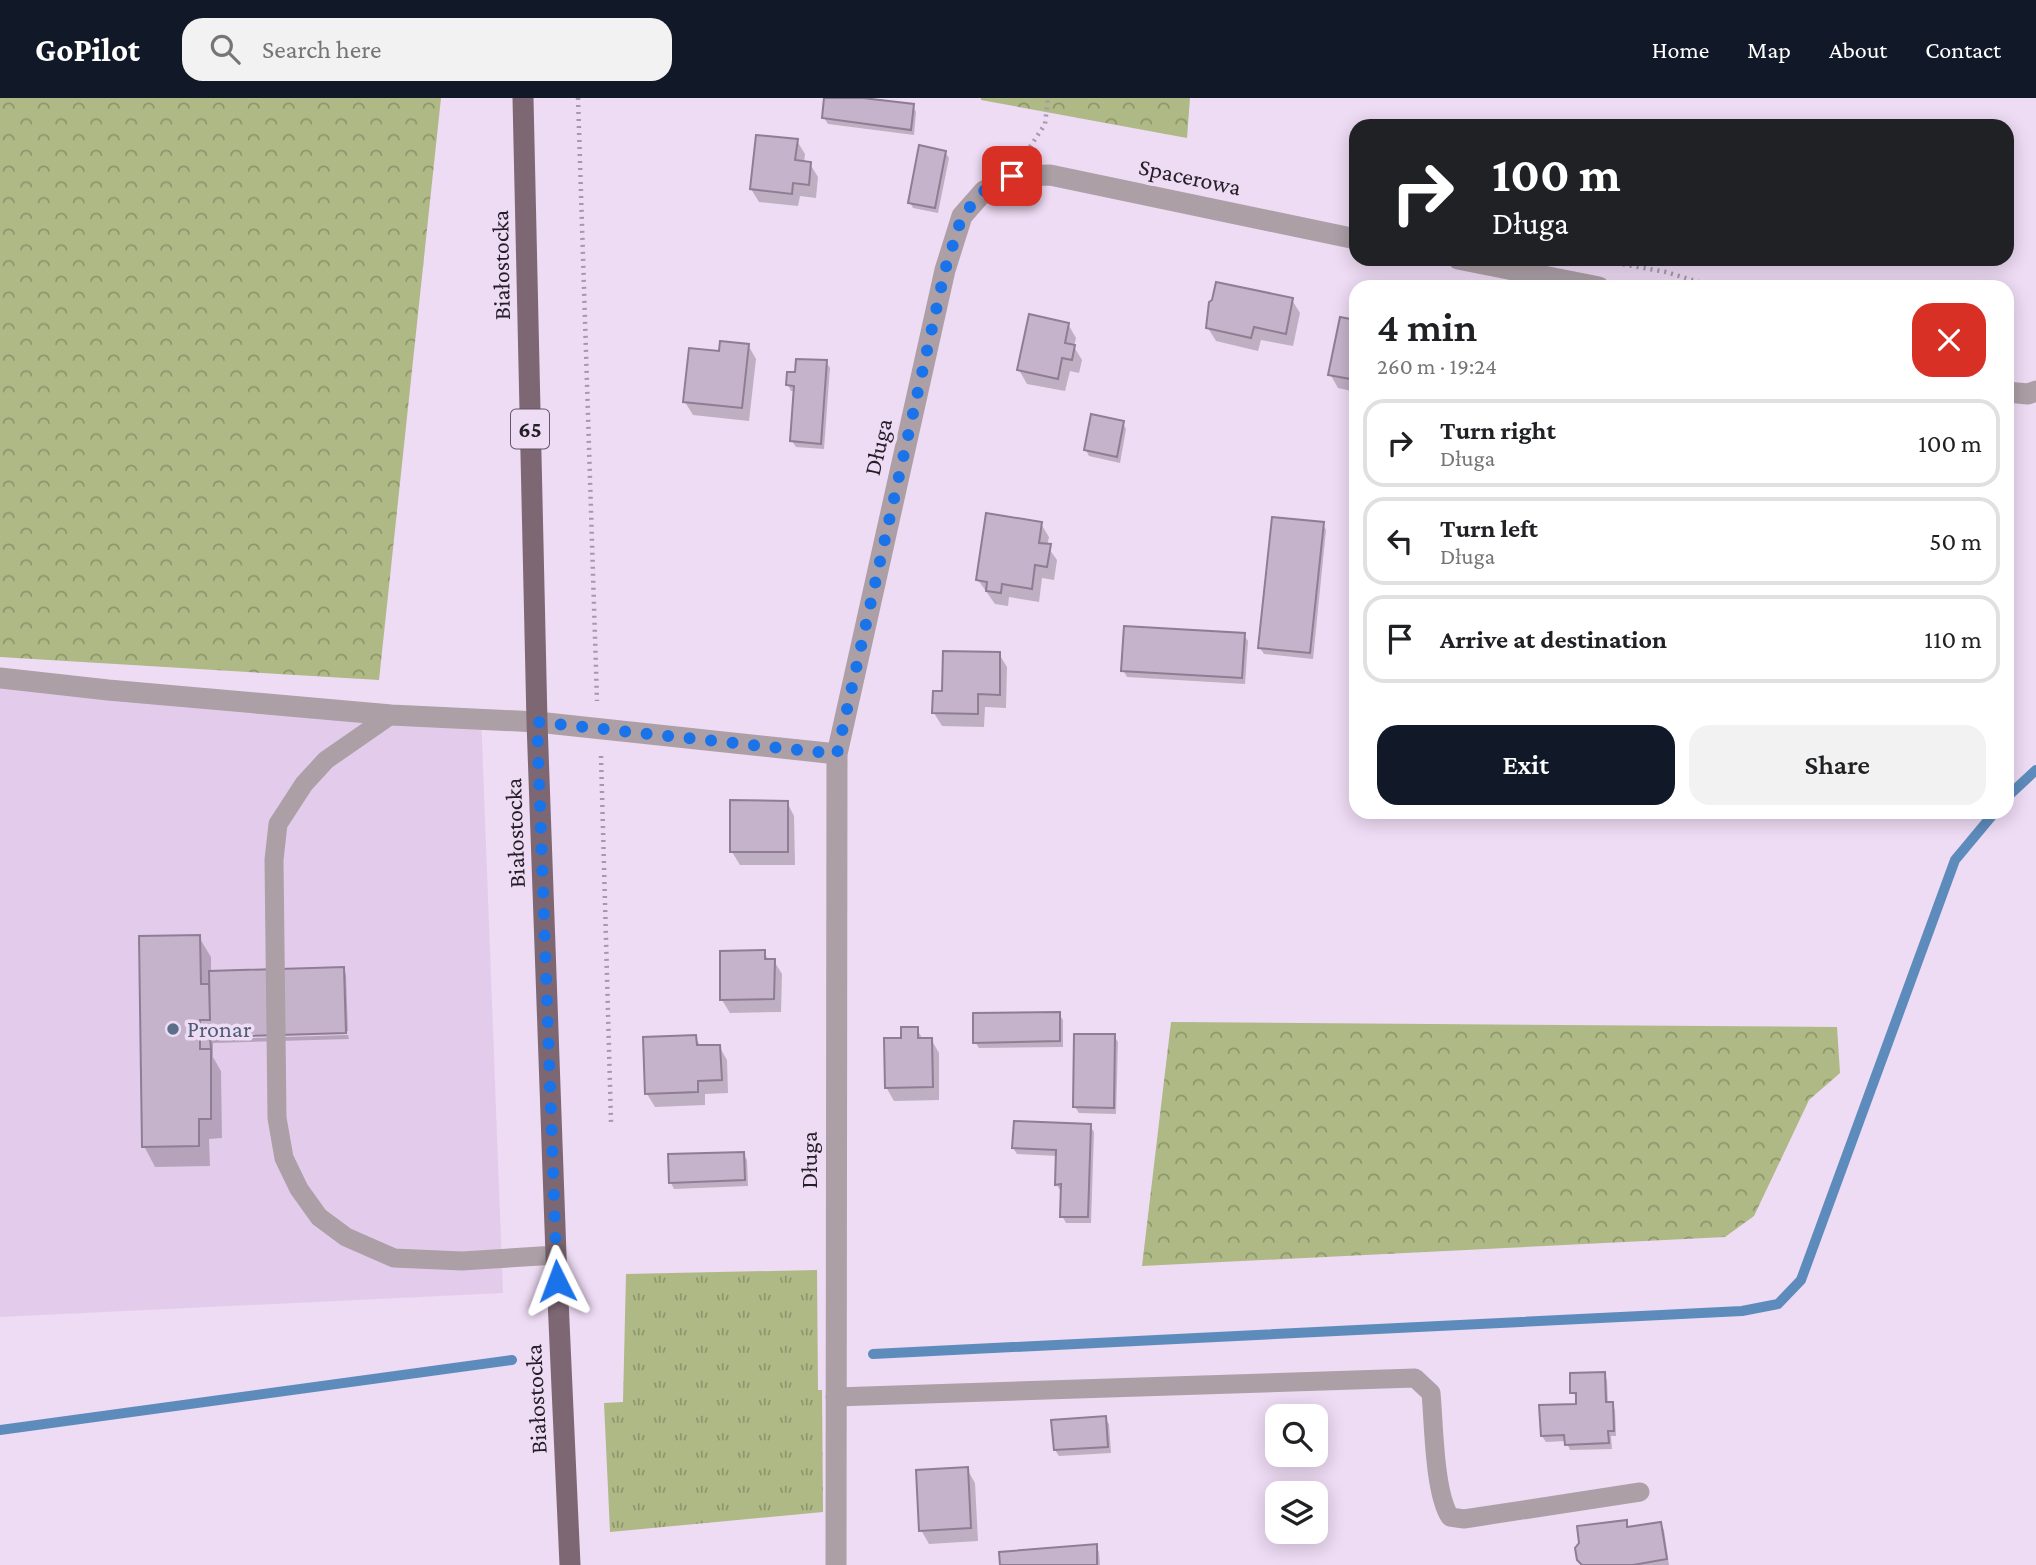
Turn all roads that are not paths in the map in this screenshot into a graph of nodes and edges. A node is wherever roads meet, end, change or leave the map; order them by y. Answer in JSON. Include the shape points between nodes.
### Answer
{"nodes":[{"id":1,"x":523,"y":98,"type":"edge"},
{"id":2,"x":1012,"y":176,"type":"joint"},
{"id":3,"x":1349,"y":238,"type":"edge"},
{"id":4,"x":1493,"y":266,"type":"edge"},
{"id":5,"x":1564,"y":280,"type":"edge"},
{"id":6,"x":2036,"y":391,"type":"edge"},
{"id":7,"x":2014,"y":393,"type":"edge"},
{"id":8,"x":0,"y":678,"type":"edge"},
{"id":9,"x":391,"y":715,"type":"junction"},
{"id":10,"x":537,"y":722,"type":"junction"},
{"id":11,"x":837,"y":754,"type":"junction"},
{"id":12,"x":556,"y":1255,"type":"junction"},
{"id":13,"x":835,"y":1396,"type":"junction"},
{"id":14,"x":1640,"y":1492,"type":"dead end"},
{"id":15,"x":570,"y":1565,"type":"edge"},
{"id":16,"x":836,"y":1565,"type":"edge"}],
"edges":[{"from":1,"to":10,"type":"main road","name":"Białostocka","number":"65"},
{"from":2,"to":3,"type":"street","name":"Spacerowa","via":[[1050,175]]},
{"from":2,"to":11,"type":"street","name":"Długa","via":[[984,191],[962,216],[945,270]]},
{"from":4,"to":5,"type":"street"},
{"from":6,"to":7,"type":"street"},
{"from":8,"to":9,"type":"street"},
{"from":9,"to":10,"type":"street"},
{"from":9,"to":12,"type":"lane","via":[[326,760],[278,824],[274,860],[277,1118],[284,1158],[319,1217],[346,1237],[394,1258],[461,1261]]},
{"from":10,"to":11,"type":"street"},
{"from":10,"to":12,"type":"main road","name":"Białostocka","number":"65"},
{"from":11,"to":13,"type":"street","name":"Długa"},
{"from":12,"to":15,"type":"main road","name":"Białostocka","number":"65"},
{"from":13,"to":14,"type":"lane","via":[[1415,1378],[1431,1393],[1438,1470],[1450,1517],[1464,1519]]},
{"from":13,"to":16,"type":"street","name":"Długa"}]}
